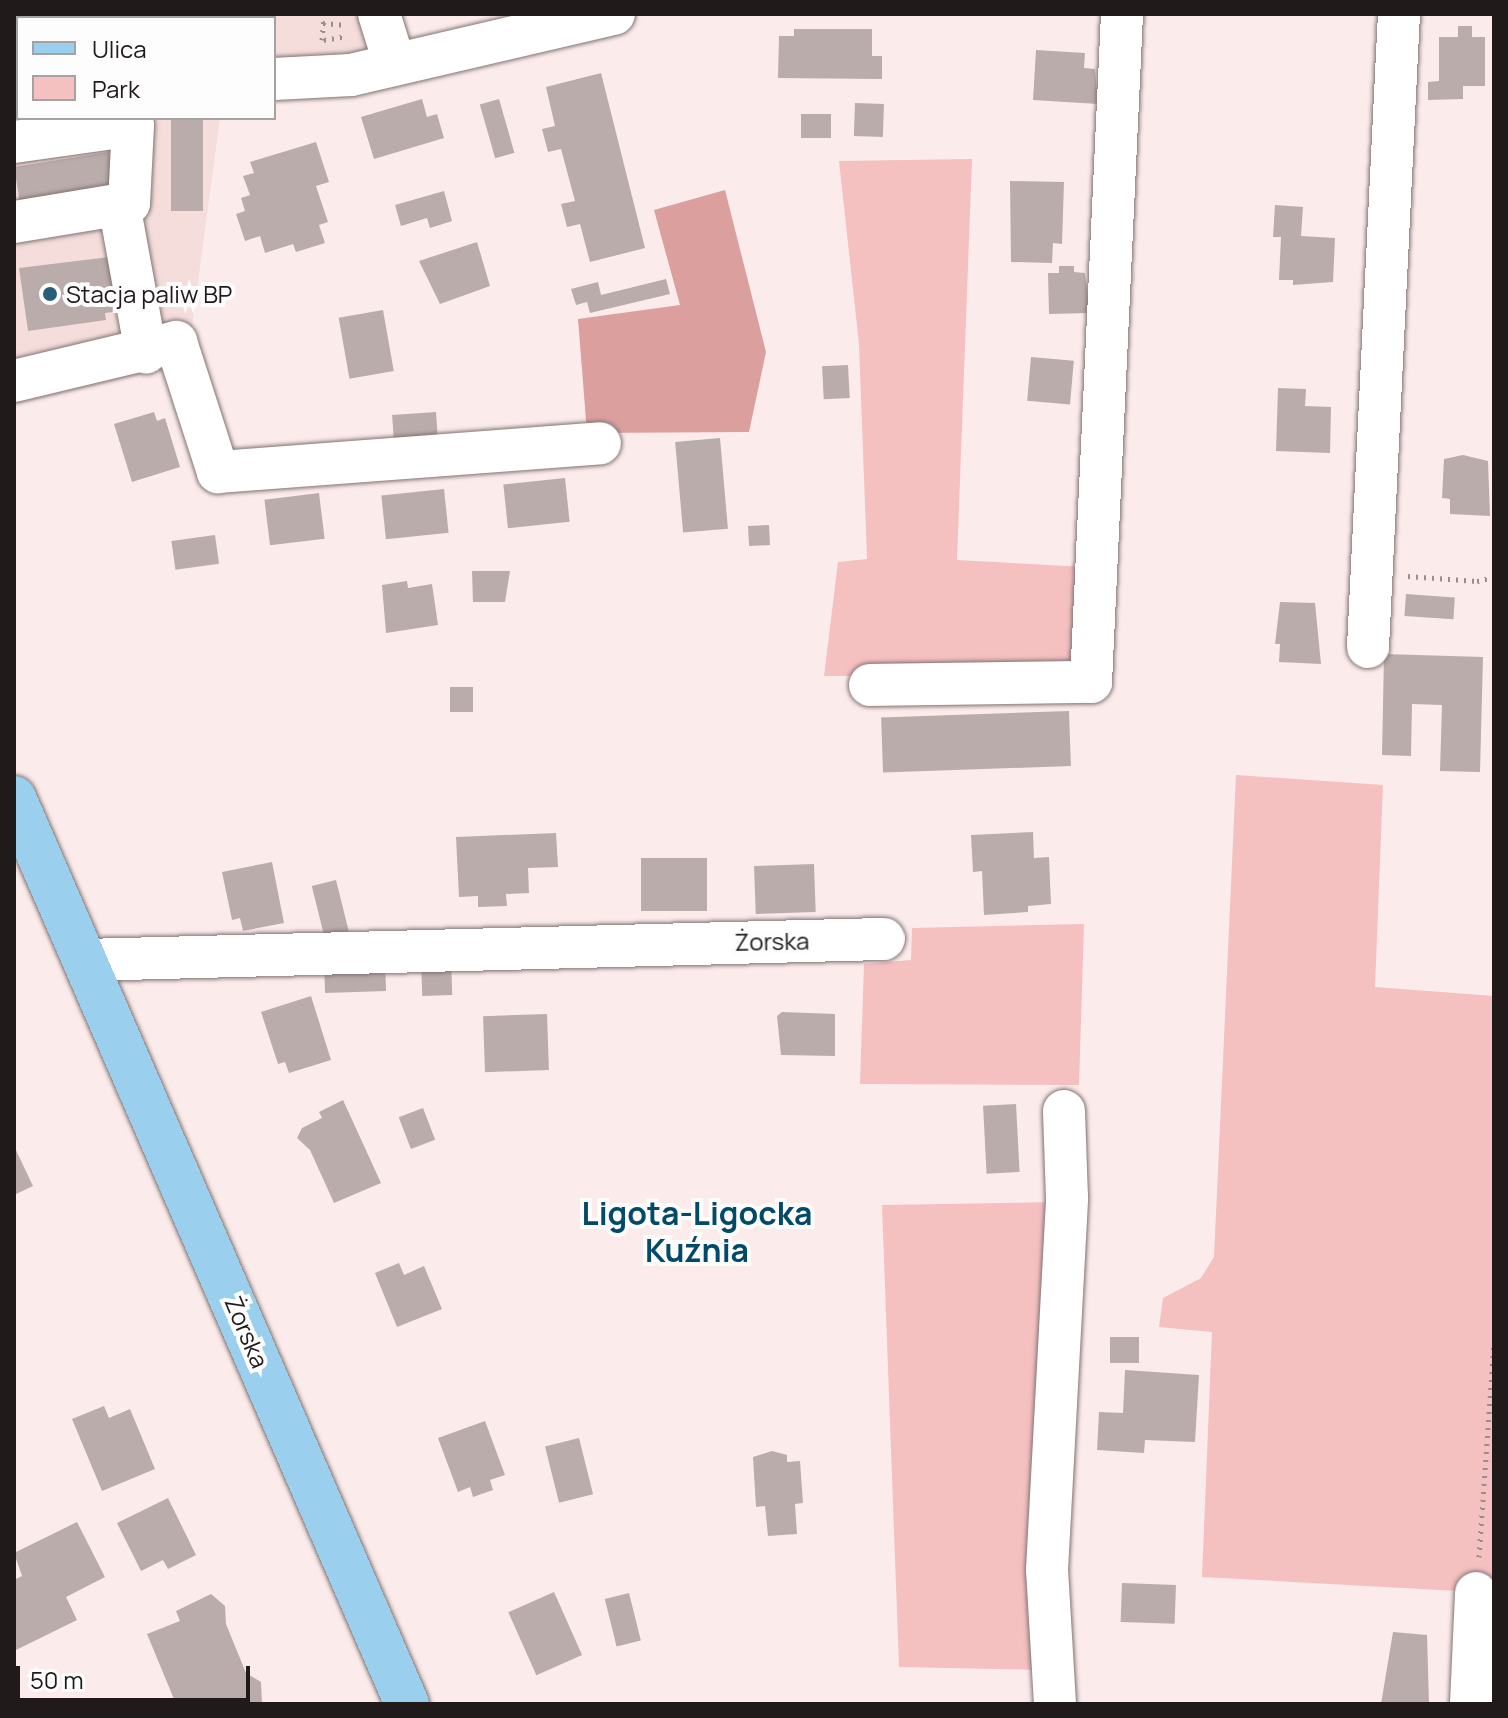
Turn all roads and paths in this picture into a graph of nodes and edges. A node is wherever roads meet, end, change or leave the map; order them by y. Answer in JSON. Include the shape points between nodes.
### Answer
{"nodes":[{"id":1,"x":614,"y":14,"type":"edge"},
{"id":2,"x":1122,"y":14,"type":"edge"},
{"id":3,"x":1399,"y":14,"type":"edge"},
{"id":4,"x":365,"y":25,"type":"edge"},
{"id":5,"x":395,"y":65,"type":"junction"},
{"id":6,"x":276,"y":79,"type":"edge"},
{"id":7,"x":14,"y":142,"type":"edge"},
{"id":8,"x":119,"y":204,"type":"junction"},
{"id":9,"x":14,"y":222,"type":"edge"},
{"id":10,"x":146,"y":353,"type":"junction"},
{"id":11,"x":15,"y":372,"type":"edge"},
{"id":12,"x":600,"y":443,"type":"dead end"},
{"id":13,"x":1372,"y":557,"type":"junction"},
{"id":14,"x":1494,"y":577,"type":"edge"},
{"id":15,"x":1368,"y":647,"type":"dead end"},
{"id":16,"x":870,"y":685,"type":"dead end"},
{"id":17,"x":14,"y":798,"type":"edge"},
{"id":18,"x":884,"y":939,"type":"dead end"},
{"id":19,"x":85,"y":960,"type":"junction"},
{"id":20,"x":1064,"y":1111,"type":"dead end"},
{"id":21,"x":1494,"y":1343,"type":"edge"},
{"id":22,"x":1476,"y":1593,"type":"joint"},
{"id":23,"x":407,"y":1704,"type":"edge"},
{"id":24,"x":1055,"y":1704,"type":"edge"},
{"id":25,"x":1471,"y":1704,"type":"edge"}],
"edges":[{"from":1,"to":5,"type":"street"},
{"from":2,"to":16,"type":"street","via":[[1091,682]]},
{"from":3,"to":13,"type":"street"},
{"from":4,"to":4,"type":"path","via":[[323,20],[322,42],[326,36]]},
{"from":4,"to":5,"type":"street"},
{"from":5,"to":6,"type":"street","via":[[351,75]]},
{"from":7,"to":8,"type":"street","via":[[133,125],[129,203]]},
{"from":8,"to":9,"type":"street"},
{"from":8,"to":10,"type":"street"},
{"from":10,"to":11,"type":"street"},
{"from":10,"to":12,"type":"street","via":[[176,342],[218,472]]},
{"from":13,"to":14,"type":"path","via":[[1409,576],[1477,581]]},
{"from":13,"to":15,"type":"street"},
{"from":17,"to":19,"type":"main road","name":"Żorska"},
{"from":18,"to":19,"type":"street","name":"Żorska"},
{"from":19,"to":23,"type":"main road","name":"Żorska"},
{"from":20,"to":24,"type":"street","via":[[1067,1198],[1047,1570]]},
{"from":21,"to":22,"type":"path"},
{"from":22,"to":25,"type":"street"}]}
